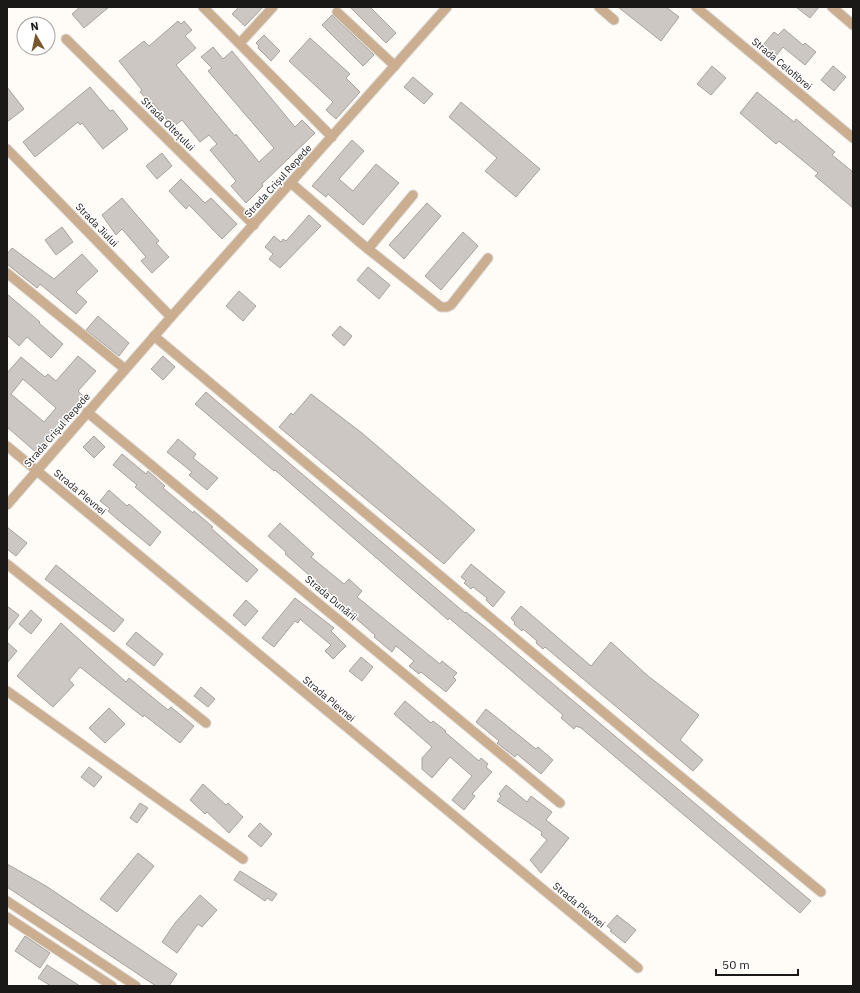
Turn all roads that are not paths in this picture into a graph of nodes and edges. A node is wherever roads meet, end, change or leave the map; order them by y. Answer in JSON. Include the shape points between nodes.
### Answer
{"nodes":[{"id":1,"x":203,"y":7,"type":"edge"},
{"id":2,"x":273,"y":7,"type":"edge"},
{"id":3,"x":447,"y":7,"type":"edge"},
{"id":4,"x":599,"y":7,"type":"edge"},
{"id":5,"x":696,"y":7,"type":"edge"},
{"id":6,"x":832,"y":7,"type":"edge"},
{"id":7,"x":337,"y":12,"type":"dead end"},
{"id":8,"x":614,"y":20,"type":"dead end"},
{"id":9,"x":853,"y":25,"type":"edge"},
{"id":10,"x":66,"y":39,"type":"dead end"},
{"id":11,"x":240,"y":43,"type":"junction"},
{"id":12,"x":395,"y":66,"type":"junction"},
{"id":13,"x":332,"y":137,"type":"junction"},
{"id":14,"x":853,"y":138,"type":"edge"},
{"id":15,"x":7,"y":149,"type":"edge"},
{"id":16,"x":291,"y":183,"type":"junction"},
{"id":17,"x":413,"y":195,"type":"dead end"},
{"id":18,"x":254,"y":225,"type":"junction"},
{"id":19,"x":368,"y":249,"type":"junction"},
{"id":20,"x":488,"y":258,"type":"dead end"},
{"id":21,"x":7,"y":273,"type":"edge"},
{"id":22,"x":171,"y":317,"type":"junction"},
{"id":23,"x":154,"y":336,"type":"junction"},
{"id":24,"x":124,"y":369,"type":"junction"},
{"id":25,"x":87,"y":412,"type":"junction"},
{"id":26,"x":7,"y":446,"type":"edge"},
{"id":27,"x":36,"y":470,"type":"junction"},
{"id":28,"x":7,"y":506,"type":"edge"},
{"id":29,"x":7,"y":564,"type":"edge"},
{"id":30,"x":7,"y":691,"type":"edge"},
{"id":31,"x":206,"y":723,"type":"dead end"},
{"id":32,"x":560,"y":803,"type":"dead end"},
{"id":33,"x":243,"y":859,"type":"dead end"},
{"id":34,"x":821,"y":892,"type":"dead end"},
{"id":35,"x":7,"y":901,"type":"edge"},
{"id":36,"x":7,"y":917,"type":"edge"},
{"id":37,"x":638,"y":968,"type":"dead end"},
{"id":38,"x":112,"y":986,"type":"edge"},
{"id":39,"x":136,"y":986,"type":"edge"}],
"edges":[{"from":1,"to":11,"type":"street"},
{"from":2,"to":11,"type":"street"},
{"from":3,"to":12,"type":"street","name":"Strada Crișul Repede"},
{"from":4,"to":8,"type":"street"},
{"from":5,"to":14,"type":"street","name":"Strada Celofibrei"},
{"from":6,"to":9,"type":"street"},
{"from":7,"to":12,"type":"street"},
{"from":10,"to":18,"type":"street","name":"Strada Oltețului"},
{"from":11,"to":13,"type":"street"},
{"from":12,"to":13,"type":"street","name":"Strada Crișul Repede"},
{"from":13,"to":16,"type":"street","name":"Strada Crișul Repede"},
{"from":15,"to":22,"type":"street","name":"Strada Jiului"},
{"from":16,"to":18,"type":"street","name":"Strada Crișul Repede"},
{"from":16,"to":19,"type":"street"},
{"from":17,"to":19,"type":"street"},
{"from":18,"to":22,"type":"street","name":"Strada Crișul Repede"},
{"from":19,"to":20,"type":"street","via":[[441,306],[446,307],[451,305]]},
{"from":21,"to":24,"type":"street"},
{"from":22,"to":23,"type":"street","name":"Strada Crișul Repede"},
{"from":23,"to":24,"type":"street","name":"Strada Crișul Repede"},
{"from":23,"to":34,"type":"street"},
{"from":24,"to":25,"type":"street","name":"Strada Crișul Repede"},
{"from":25,"to":27,"type":"street","name":"Strada Crișul Repede"},
{"from":25,"to":32,"type":"street","name":"Strada Dunării"},
{"from":26,"to":27,"type":"street","name":"Strada Plevnei"},
{"from":27,"to":28,"type":"street","name":"Strada Crișul Repede"},
{"from":27,"to":37,"type":"street","name":"Strada Plevnei"},
{"from":29,"to":31,"type":"street"},
{"from":30,"to":33,"type":"street"},
{"from":35,"to":39,"type":"street"},
{"from":36,"to":38,"type":"street"}]}
